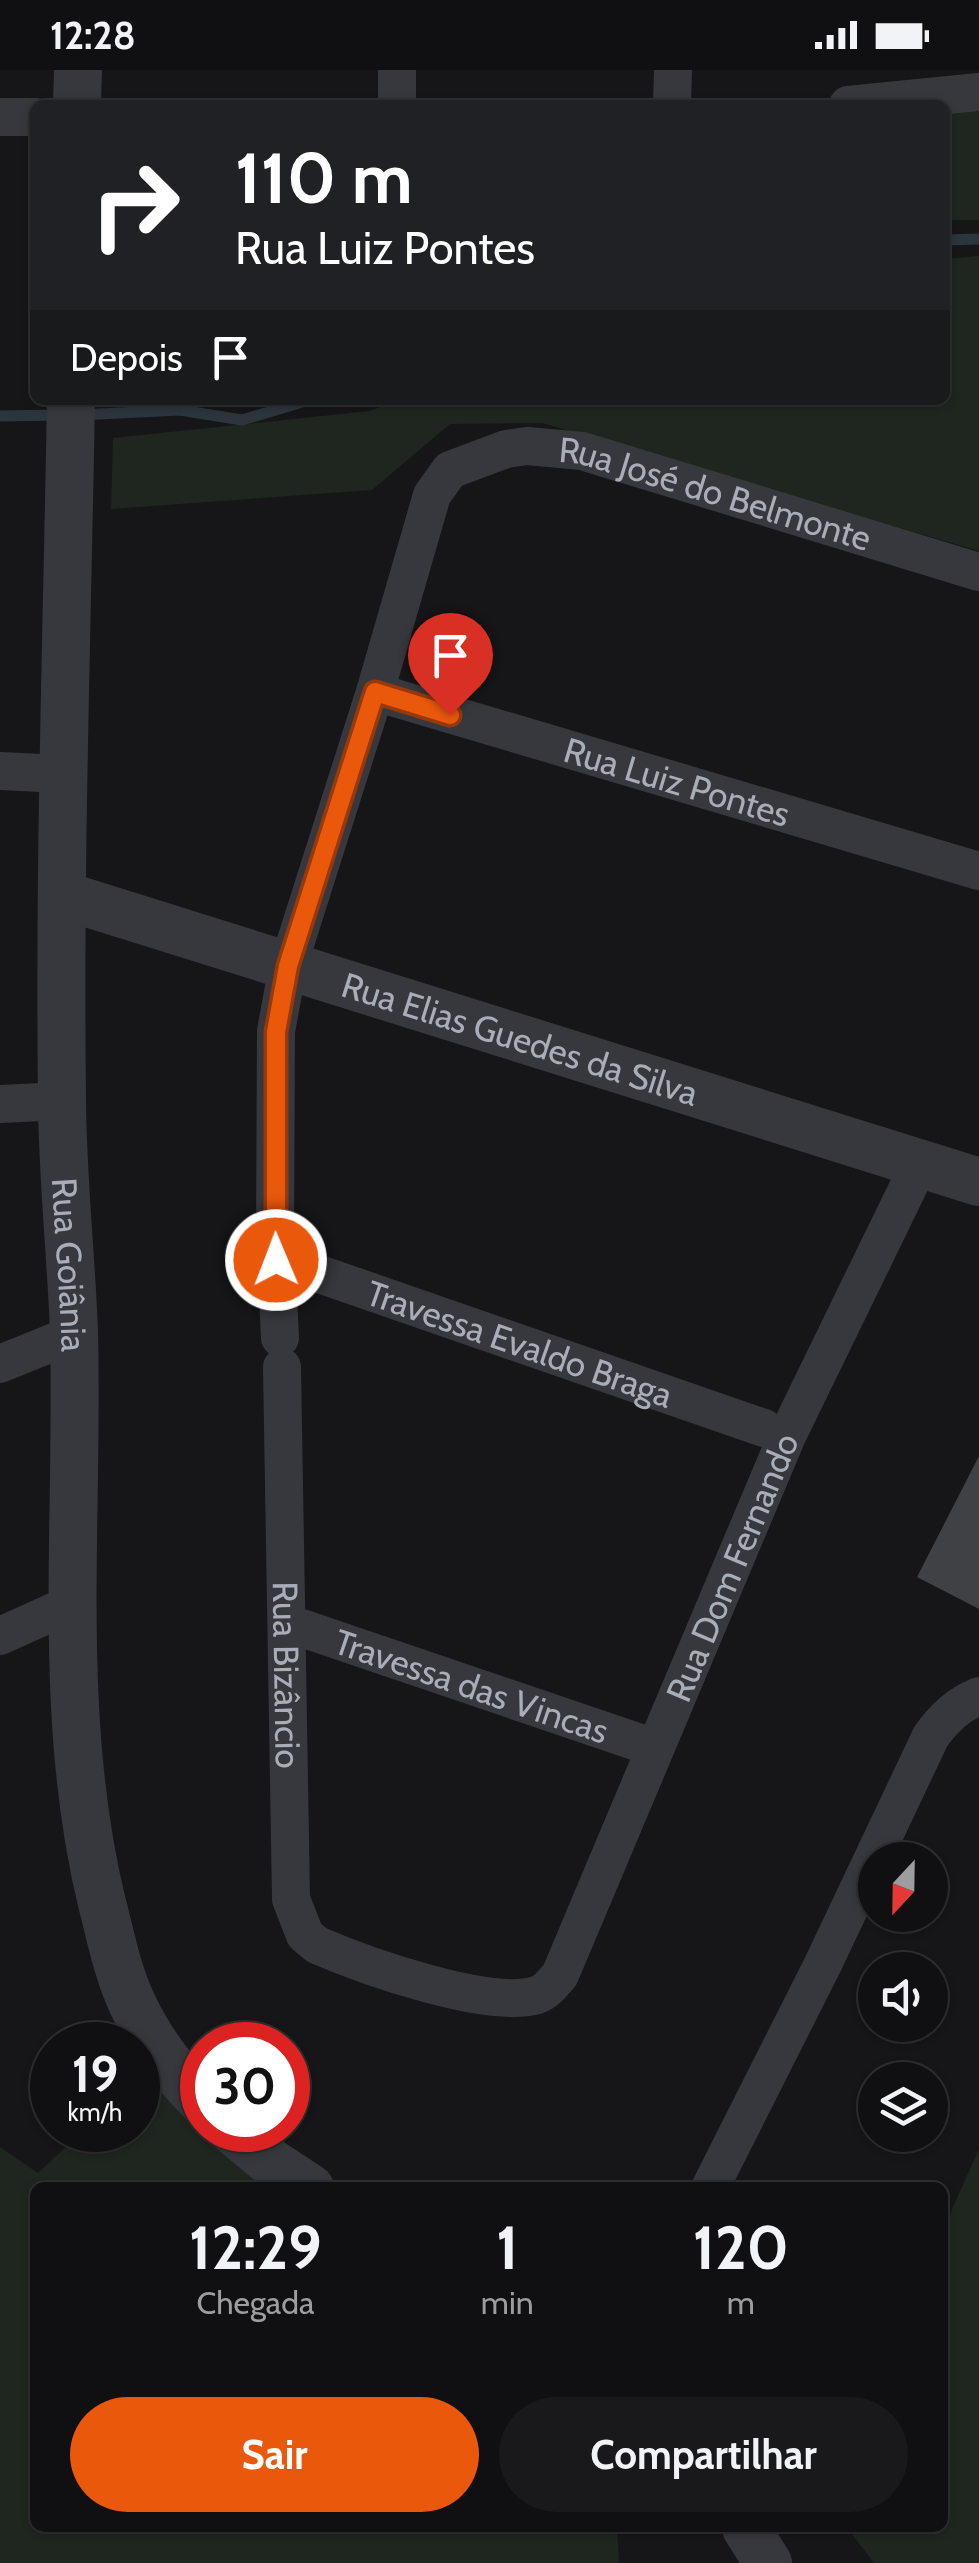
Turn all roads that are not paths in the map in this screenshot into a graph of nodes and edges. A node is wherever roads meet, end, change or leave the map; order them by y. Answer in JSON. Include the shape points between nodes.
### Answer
{"nodes":[{"id":1,"x":78,"y":70,"type":"edge"},
{"id":2,"x":396,"y":70,"type":"edge"},
{"id":3,"x":672,"y":70,"type":"edge"},
{"id":4,"x":979,"y":92,"type":"edge"},
{"id":5,"x":77,"y":100,"type":"edge"},
{"id":6,"x":396,"y":100,"type":"edge"},
{"id":7,"x":672,"y":100,"type":"edge"},
{"id":8,"x":898,"y":100,"type":"edge"},
{"id":9,"x":0,"y":117,"type":"edge"},
{"id":10,"x":30,"y":117,"type":"edge"},
{"id":11,"x":71,"y":405,"type":"edge"},
{"id":12,"x":450,"y":470,"type":"joint"},
{"id":13,"x":979,"y":572,"type":"edge"},
{"id":14,"x":375,"y":692,"type":"junction"},
{"id":15,"x":0,"y":772,"type":"edge"},
{"id":16,"x":63,"y":774,"type":"junction"},
{"id":17,"x":979,"y":871,"type":"edge"},
{"id":18,"x":62,"y":894,"type":"junction"},
{"id":19,"x":288,"y":966,"type":"junction"},
{"id":20,"x":62,"y":1101,"type":"junction"},
{"id":21,"x":0,"y":1104,"type":"edge"},
{"id":22,"x":919,"y":1165,"type":"junction"},
{"id":23,"x":979,"y":1182,"type":"edge"},
{"id":24,"x":276,"y":1260,"type":"junction"},
{"id":25,"x":74,"y":1334,"type":"junction"},
{"id":26,"x":0,"y":1364,"type":"edge"},
{"id":27,"x":764,"y":1428,"type":"dead end"},
{"id":28,"x":71,"y":1604,"type":"junction"},
{"id":29,"x":286,"y":1623,"type":"junction"},
{"id":30,"x":0,"y":1636,"type":"edge"},
{"id":31,"x":979,"y":1696,"type":"edge"},
{"id":32,"x":655,"y":1748,"type":"junction"},
{"id":33,"x":560,"y":1975,"type":"joint"},
{"id":34,"x":180,"y":2075,"type":"edge"},
{"id":35,"x":258,"y":2152,"type":"edge"},
{"id":36,"x":301,"y":2182,"type":"edge"},
{"id":37,"x":713,"y":2182,"type":"edge"},
{"id":38,"x":749,"y":2532,"type":"edge"},
{"id":39,"x":768,"y":2563,"type":"edge"}],
"edges":[{"from":1,"to":5,"type":"street"},
{"from":2,"to":6,"type":"street"},
{"from":3,"to":7,"type":"street"},
{"from":4,"to":8,"type":"street"},
{"from":9,"to":10,"type":"street"},
{"from":11,"to":16,"type":"street","name":"Rua Goiânia"},
{"from":12,"to":13,"type":"street","name":"Rua José do Belmonte","via":[[527,446],[582,451]]},
{"from":12,"to":14,"type":"street","name":"Rua Bizâncio","via":[[432,495],[414,547]]},
{"from":14,"to":17,"type":"street","name":"Rua Luiz Pontes"},
{"from":14,"to":19,"type":"street","name":"Rua Bizâncio"},
{"from":15,"to":16,"type":"street"},
{"from":16,"to":18,"type":"street","name":"Rua Goiânia"},
{"from":18,"to":19,"type":"street","name":"Rua Elias Guedes da Silva"},
{"from":18,"to":20,"type":"street","name":"Rua Goiânia"},
{"from":19,"to":22,"type":"street","name":"Rua Elias Guedes da Silva"},
{"from":19,"to":24,"type":"street","name":"Rua Bizâncio","via":[[276,1032]]},
{"from":20,"to":21,"type":"street"},
{"from":20,"to":25,"type":"street","name":"Rua Goiânia"},
{"from":22,"to":23,"type":"street","name":"Rua Elias Guedes da Silva"},
{"from":22,"to":32,"type":"street","name":"Rua Dom Fernando","via":[[787,1436]]},
{"from":24,"to":27,"type":"street","name":"Travessa Evaldo Braga"},
{"from":24,"to":29,"type":"street","name":"Rua Bizâncio"},
{"from":25,"to":26,"type":"street"},
{"from":25,"to":28,"type":"street","name":"Rua Goiânia"},
{"from":28,"to":30,"type":"street"},
{"from":28,"to":34,"type":"street","name":"Rua Goiânia","via":[[82,1794],[96,1879],[119,1971],[140,2019]]},
{"from":29,"to":32,"type":"street","name":"Travessa das Vincas"},
{"from":29,"to":33,"type":"street","name":"Rua Bizâncio","via":[[291,1898],[305,1936],[341,1955],[474,1994],[542,1994]]},
{"from":31,"to":37,"type":"street","via":[[962,1703],[932,1736]]},
{"from":32,"to":33,"type":"street","name":"Rua Dom Fernando"},
{"from":35,"to":36,"type":"street"},
{"from":38,"to":39,"type":"street"}]}
